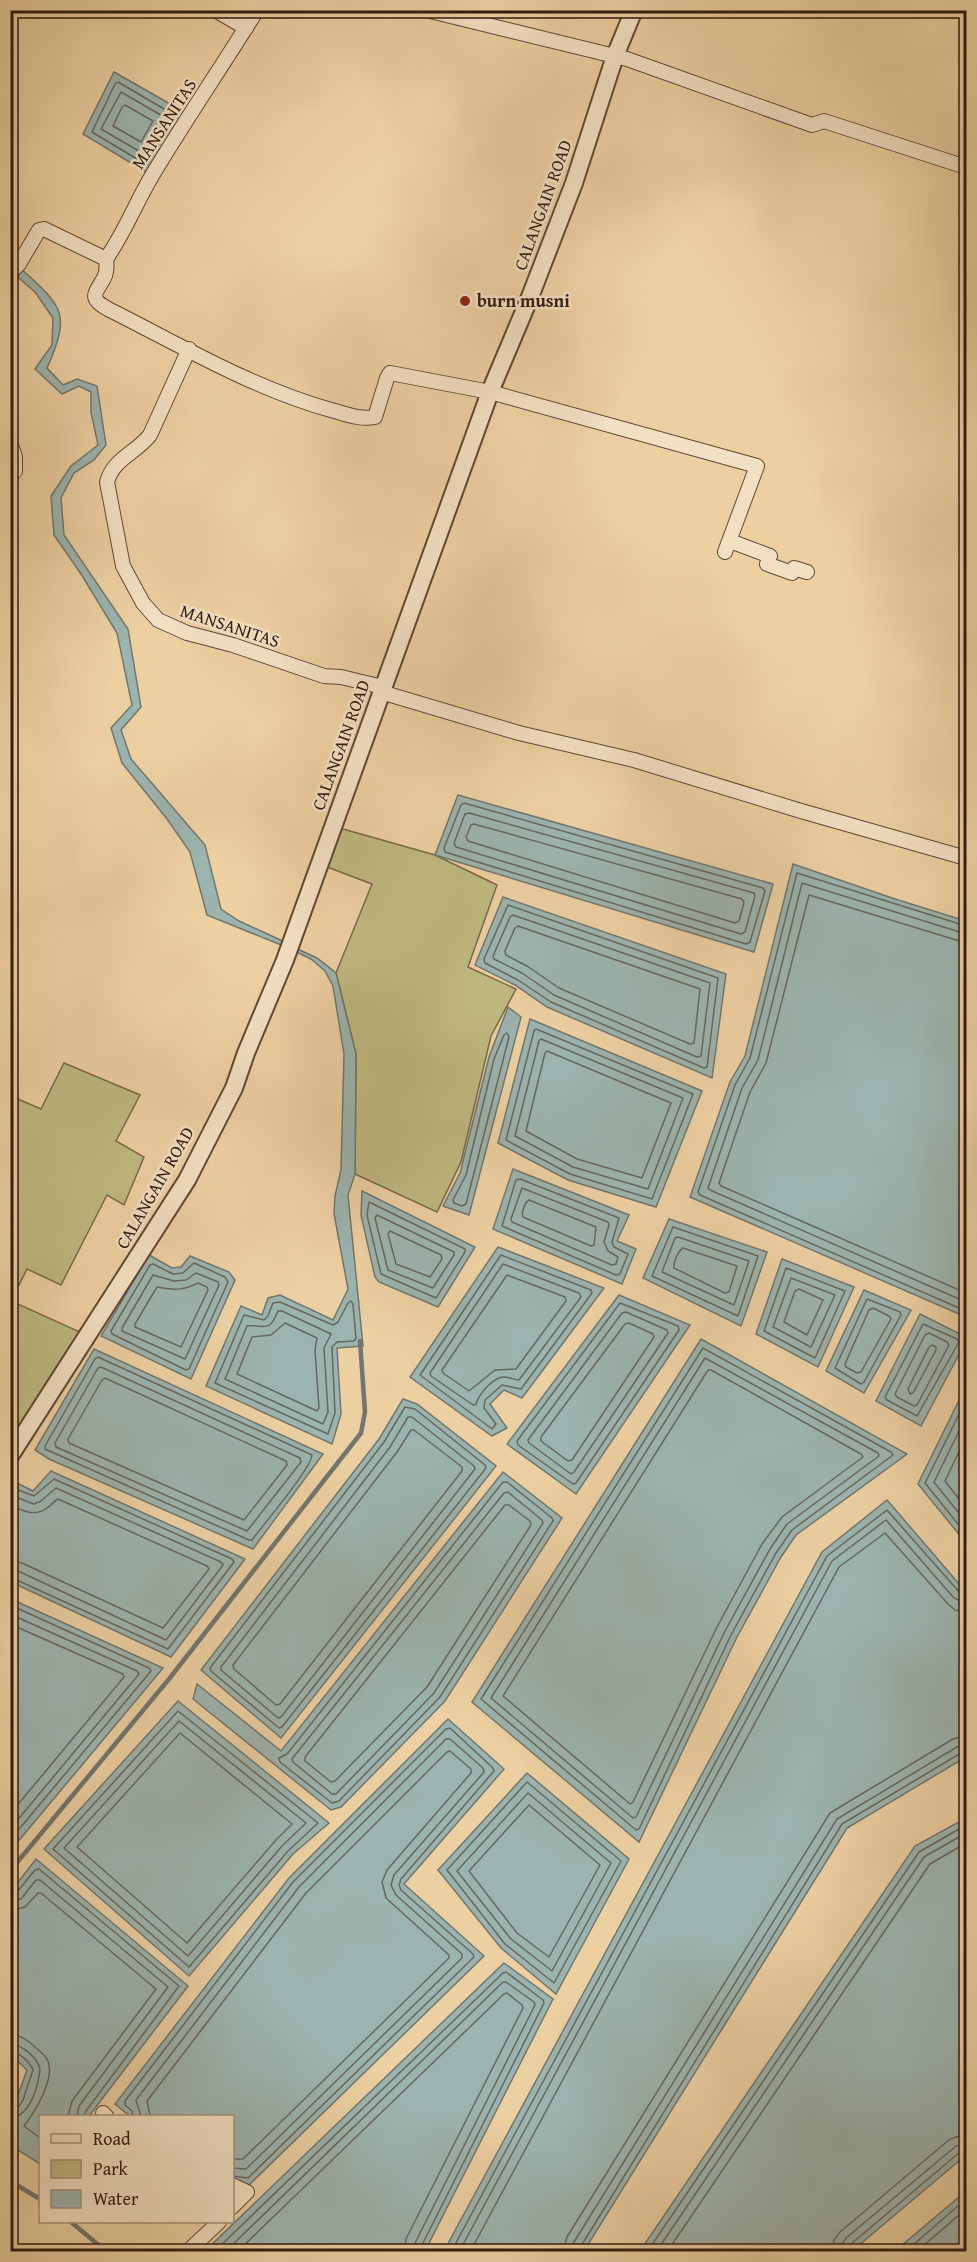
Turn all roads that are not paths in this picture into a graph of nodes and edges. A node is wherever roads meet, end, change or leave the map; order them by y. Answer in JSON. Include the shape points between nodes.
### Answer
{"nodes":[{"id":1,"x":215,"y":10,"type":"edge"},
{"id":2,"x":257,"y":10,"type":"edge"},
{"id":3,"x":426,"y":10,"type":"edge"},
{"id":4,"x":634,"y":10,"type":"edge"},
{"id":5,"x":246,"y":28,"type":"junction"},
{"id":6,"x":615,"y":56,"type":"junction"},
{"id":7,"x":966,"y":167,"type":"edge"},
{"id":8,"x":106,"y":259,"type":"junction"},
{"id":9,"x":15,"y":268,"type":"edge"},
{"id":10,"x":189,"y":349,"type":"junction"},
{"id":11,"x":490,"y":392,"type":"junction"},
{"id":12,"x":10,"y":442,"type":"edge"},
{"id":13,"x":10,"y":472,"type":"edge"},
{"id":14,"x":807,"y":572,"type":"dead end"},
{"id":15,"x":382,"y":689,"type":"junction"},
{"id":16,"x":966,"y":858,"type":"edge"},
{"id":17,"x":10,"y":1456,"type":"edge"},
{"id":18,"x":234,"y":2186,"type":"edge"},
{"id":19,"x":234,"y":2205,"type":"edge"},
{"id":20,"x":218,"y":2223,"type":"edge"},
{"id":21,"x":187,"y":2252,"type":"edge"}],
"edges":[{"from":1,"to":5,"type":"street"},
{"from":2,"to":5,"type":"street","name":"MANSANITAS"},
{"from":3,"to":6,"type":"street"},
{"from":4,"to":6,"type":"street","name":"CALANGAIN ROAD"},
{"from":5,"to":8,"type":"street","name":"MANSANITAS","via":[[153,173]]},
{"from":6,"to":7,"type":"street","via":[[812,125],[824,121]]},
{"from":6,"to":11,"type":"street","name":"CALANGAIN ROAD","via":[[574,183]]},
{"from":8,"to":9,"type":"street","via":[[44,229],[39,230]]},
{"from":8,"to":10,"type":"street","name":"MANSANITAS","via":[[105,277],[95,290],[98,304]]},
{"from":10,"to":11,"type":"street","via":[[261,386],[364,419],[375,417],[390,373]]},
{"from":10,"to":15,"type":"street","name":"MANSANITAS","via":[[150,435],[115,465],[107,482],[123,566],[143,603],[158,620],[187,633],[324,676]]},
{"from":11,"to":14,"type":"street","via":[[757,466],[728,547],[770,556],[767,564],[792,573],[794,568]]},
{"from":11,"to":15,"type":"street","name":"CALANGAIN ROAD"},
{"from":12,"to":13,"type":"street","via":[[15,457],[15,471]]},
{"from":15,"to":16,"type":"street","name":"MANSANITAS","via":[[519,734],[634,760]]},
{"from":15,"to":17,"type":"street","name":"CALANGAIN ROAD","via":[[285,960],[234,1088],[187,1180]]},
{"from":18,"to":19,"type":"street","via":[[247,2192]]},
{"from":20,"to":21,"type":"street"}]}
